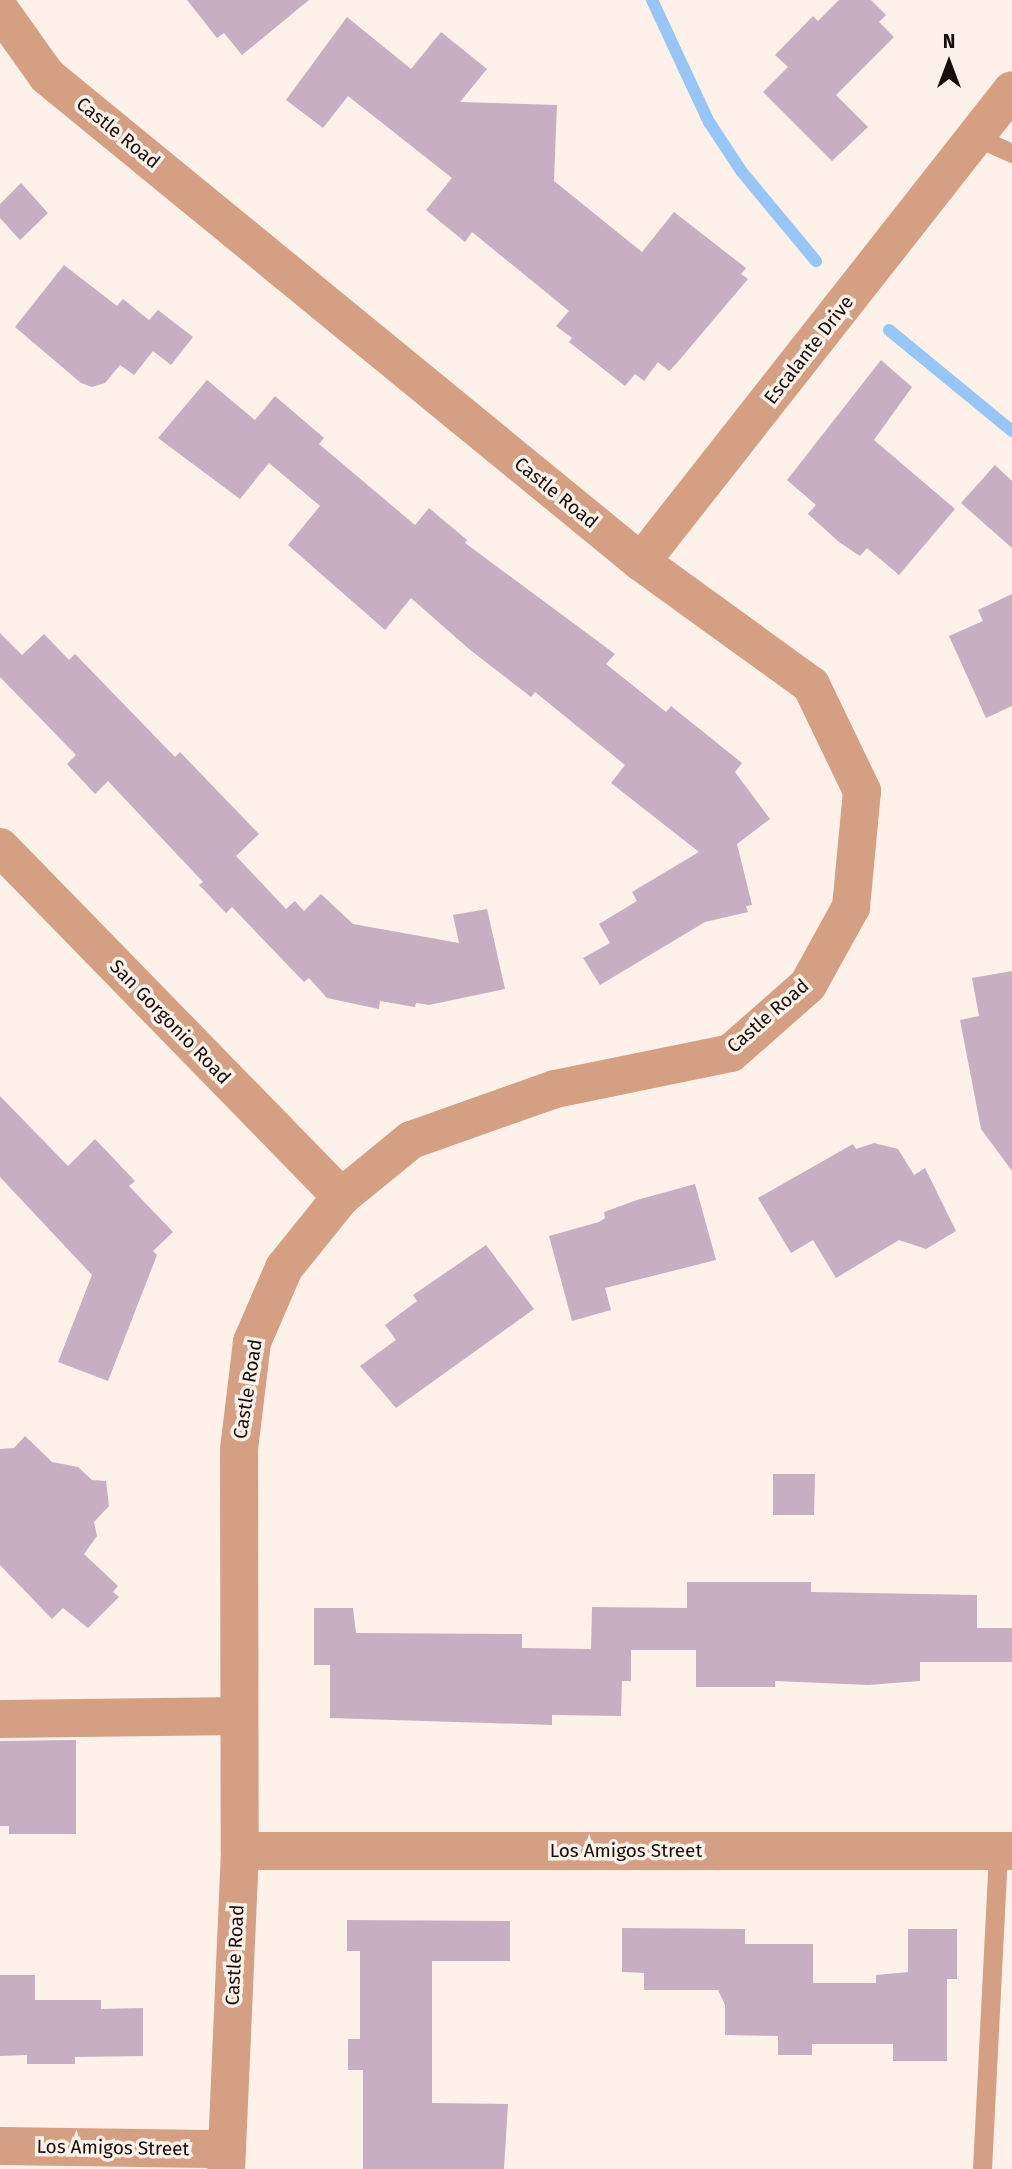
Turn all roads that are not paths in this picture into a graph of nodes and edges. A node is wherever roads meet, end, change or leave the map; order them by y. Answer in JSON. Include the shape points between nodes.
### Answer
{"nodes":[{"id":1,"x":0,"y":10,"type":"edge"},
{"id":2,"x":1012,"y":90,"type":"edge"},
{"id":3,"x":976,"y":137,"type":"junction"},
{"id":4,"x":1012,"y":153,"type":"edge"},
{"id":5,"x":641,"y":562,"type":"junction"},
{"id":6,"x":0,"y":848,"type":"edge"},
{"id":7,"x":341,"y":1198,"type":"junction"},
{"id":8,"x":239,"y":1716,"type":"junction"},
{"id":9,"x":0,"y":1719,"type":"edge"},
{"id":10,"x":240,"y":1851,"type":"junction"},
{"id":11,"x":1005,"y":1851,"type":"edge"},
{"id":12,"x":0,"y":2146,"type":"edge"},
{"id":13,"x":226,"y":2159,"type":"edge"},
{"id":14,"x":982,"y":2169,"type":"edge"}],
"edges":[{"from":1,"to":5,"type":"street","name":"Castle Road","via":[[47,76]]},
{"from":2,"to":3,"type":"street","name":"Escalante Drive"},
{"from":3,"to":4,"type":"lane"},
{"from":3,"to":5,"type":"street","name":"Escalante Drive"},
{"from":5,"to":7,"type":"street","name":"Castle Road","via":[[811,685],[862,791],[851,907],[808,985],[731,1053],[555,1089],[411,1140]]},
{"from":6,"to":7,"type":"street","name":"San Gorgonio Road"},
{"from":7,"to":8,"type":"street","name":"Castle Road","via":[[284,1268],[252,1342],[239,1449]]},
{"from":8,"to":9,"type":"street"},
{"from":8,"to":10,"type":"street","name":"Castle Road"},
{"from":10,"to":11,"type":"street","name":"Los Amigos Street"},
{"from":10,"to":13,"type":"street","name":"Castle Road"},
{"from":11,"to":14,"type":"lane"},
{"from":12,"to":13,"type":"street","name":"Los Amigos Street"}]}
